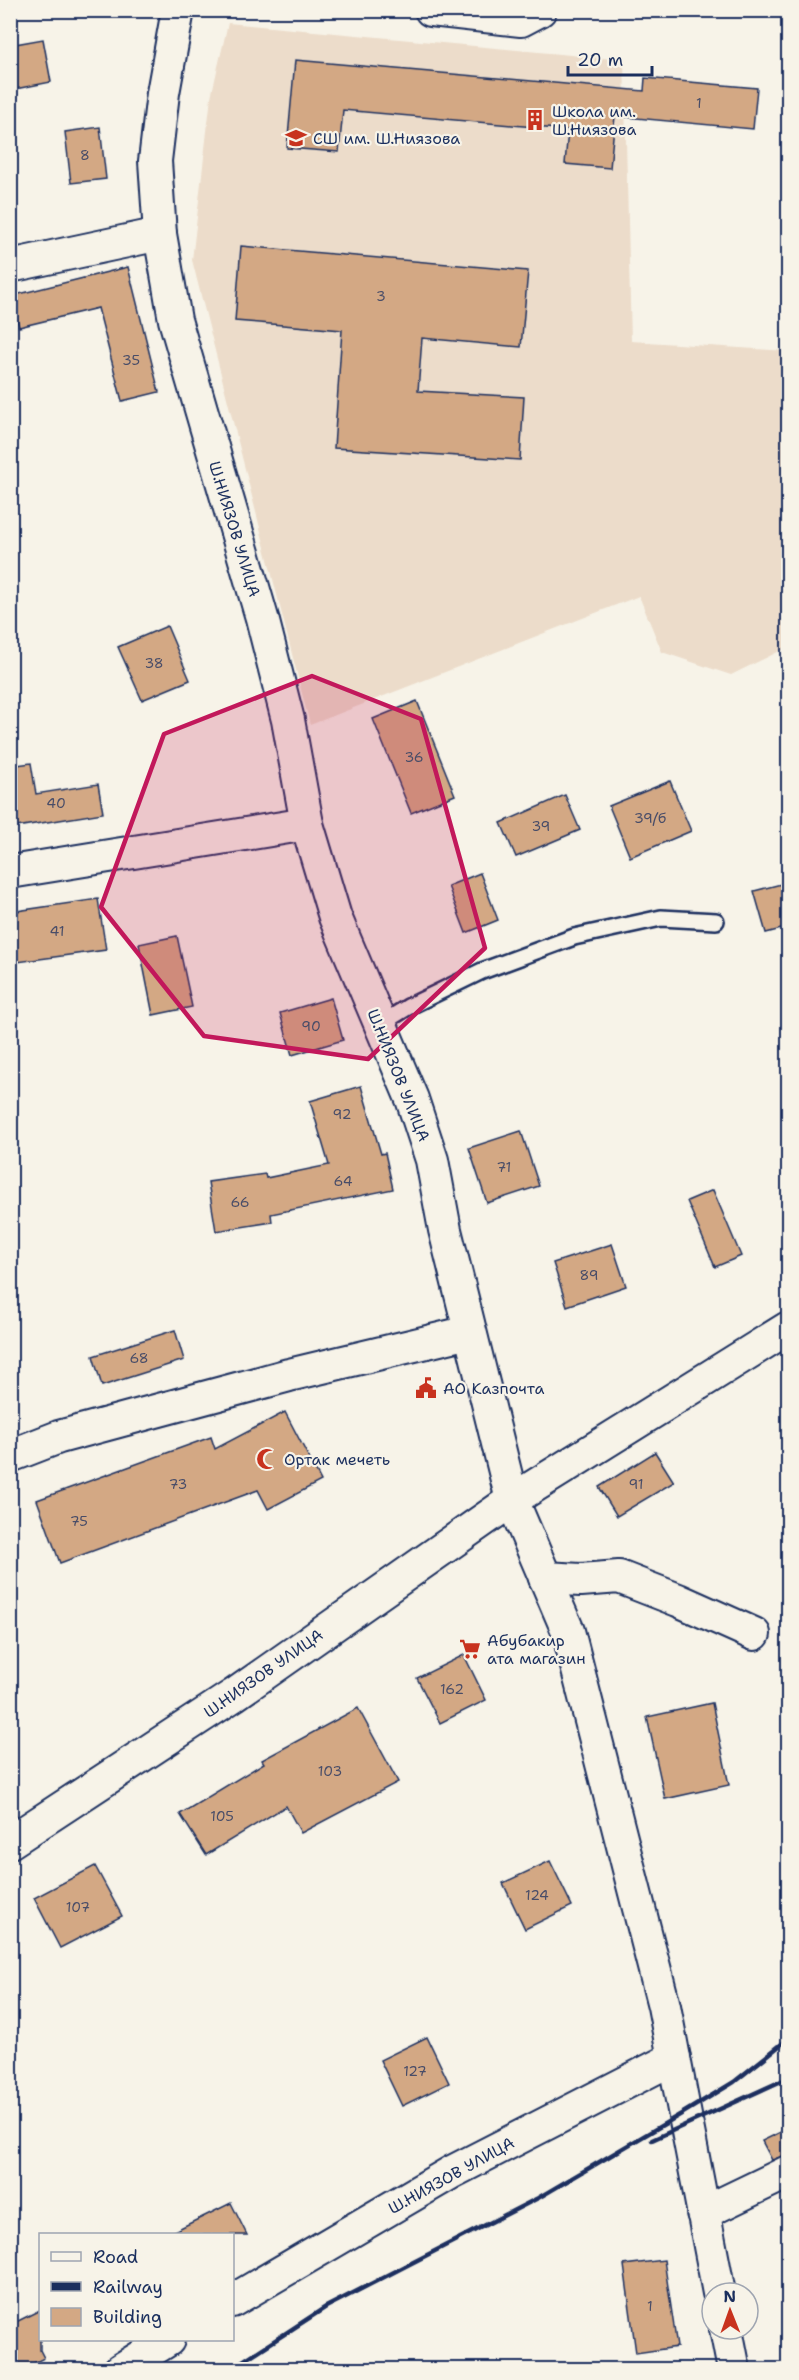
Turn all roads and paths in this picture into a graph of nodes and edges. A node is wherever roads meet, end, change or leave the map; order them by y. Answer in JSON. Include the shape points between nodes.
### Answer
{"nodes":[{"id":1,"x":178,"y":10,"type":"edge"},
{"id":2,"x":431,"y":10,"type":"edge"},
{"id":3,"x":540,"y":10,"type":"edge"},
{"id":4,"x":160,"y":234,"type":"junction"},
{"id":5,"x":10,"y":266,"type":"edge"},
{"id":6,"x":307,"y":824,"type":"junction"},
{"id":7,"x":10,"y":872,"type":"edge"},
{"id":8,"x":716,"y":921,"type":"dead end"},
{"id":9,"x":379,"y":1025,"type":"junction"},
{"id":10,"x":789,"y":1328,"type":"edge"},
{"id":11,"x":469,"y":1332,"type":"junction"},
{"id":12,"x":10,"y":1456,"type":"edge"},
{"id":13,"x":512,"y":1500,"type":"junction"},
{"id":14,"x":546,"y":1578,"type":"junction"},
{"id":15,"x":754,"y":1634,"type":"dead end"},
{"id":16,"x":10,"y":1842,"type":"edge"},
{"id":17,"x":674,"y":2058,"type":"junction"},
{"id":18,"x":789,"y":2172,"type":"edge"},
{"id":19,"x":703,"y":2213,"type":"junction"},
{"id":20,"x":717,"y":2281,"type":"edge"},
{"id":21,"x":234,"y":2300,"type":"edge"},
{"id":22,"x":166,"y":2341,"type":"edge"},
{"id":23,"x":728,"y":2341,"type":"edge"},
{"id":24,"x":120,"y":2370,"type":"edge"},
{"id":25,"x":734,"y":2370,"type":"edge"}],
"edges":[{"from":1,"to":4,"type":"street","name":"Ш.НИЯЗОВ УЛИЦА","via":[[155,161]]},
{"from":2,"to":3,"type":"street","via":[[521,20]]},
{"from":4,"to":5,"type":"street"},
{"from":4,"to":6,"type":"street","name":"Ш.НИЯЗОВ УЛИЦА","via":[[175,320],[288,720]]},
{"from":6,"to":7,"type":"street"},
{"from":6,"to":9,"type":"street","name":"Ш.НИЯЗОВ УЛИЦА","via":[[335,917]]},
{"from":8,"to":9,"type":"lane","via":[[662,918],[574,937],[482,970]]},
{"from":9,"to":11,"type":"street","name":"Ш.НИЯЗОВ УЛИЦА","via":[[412,1099],[432,1160]]},
{"from":10,"to":13,"type":"street","name":"Ш.НИЯЗОВ УЛИЦА"},
{"from":11,"to":12,"type":"street","via":[[289,1375],[59,1437]]},
{"from":11,"to":13,"type":"street","name":"Ш.НИЯЗОВ УЛИЦА"},
{"from":13,"to":14,"type":"street","name":"Ш.НИЯЗОВ УЛИЦА"},
{"from":13,"to":16,"type":"street","name":"Ш.НИЯЗОВ УЛИЦА","via":[[234,1695]]},
{"from":14,"to":15,"type":"street","via":[[619,1577]]},
{"from":14,"to":17,"type":"street","name":"Ш.НИЯЗОВ УЛИЦА","via":[[568,1631]]},
{"from":17,"to":19,"type":"street","name":"Ш.НИЯЗОВ УЛИЦА"},
{"from":17,"to":21,"type":"street","name":"Ш.НИЯЗОВ УЛИЦА","via":[[452,2172]]},
{"from":18,"to":19,"type":"street"},
{"from":19,"to":20,"type":"street","name":"Ш.НИЯЗОВ УЛИЦА"},
{"from":22,"to":24,"type":"street"},
{"from":23,"to":25,"type":"street"}]}
